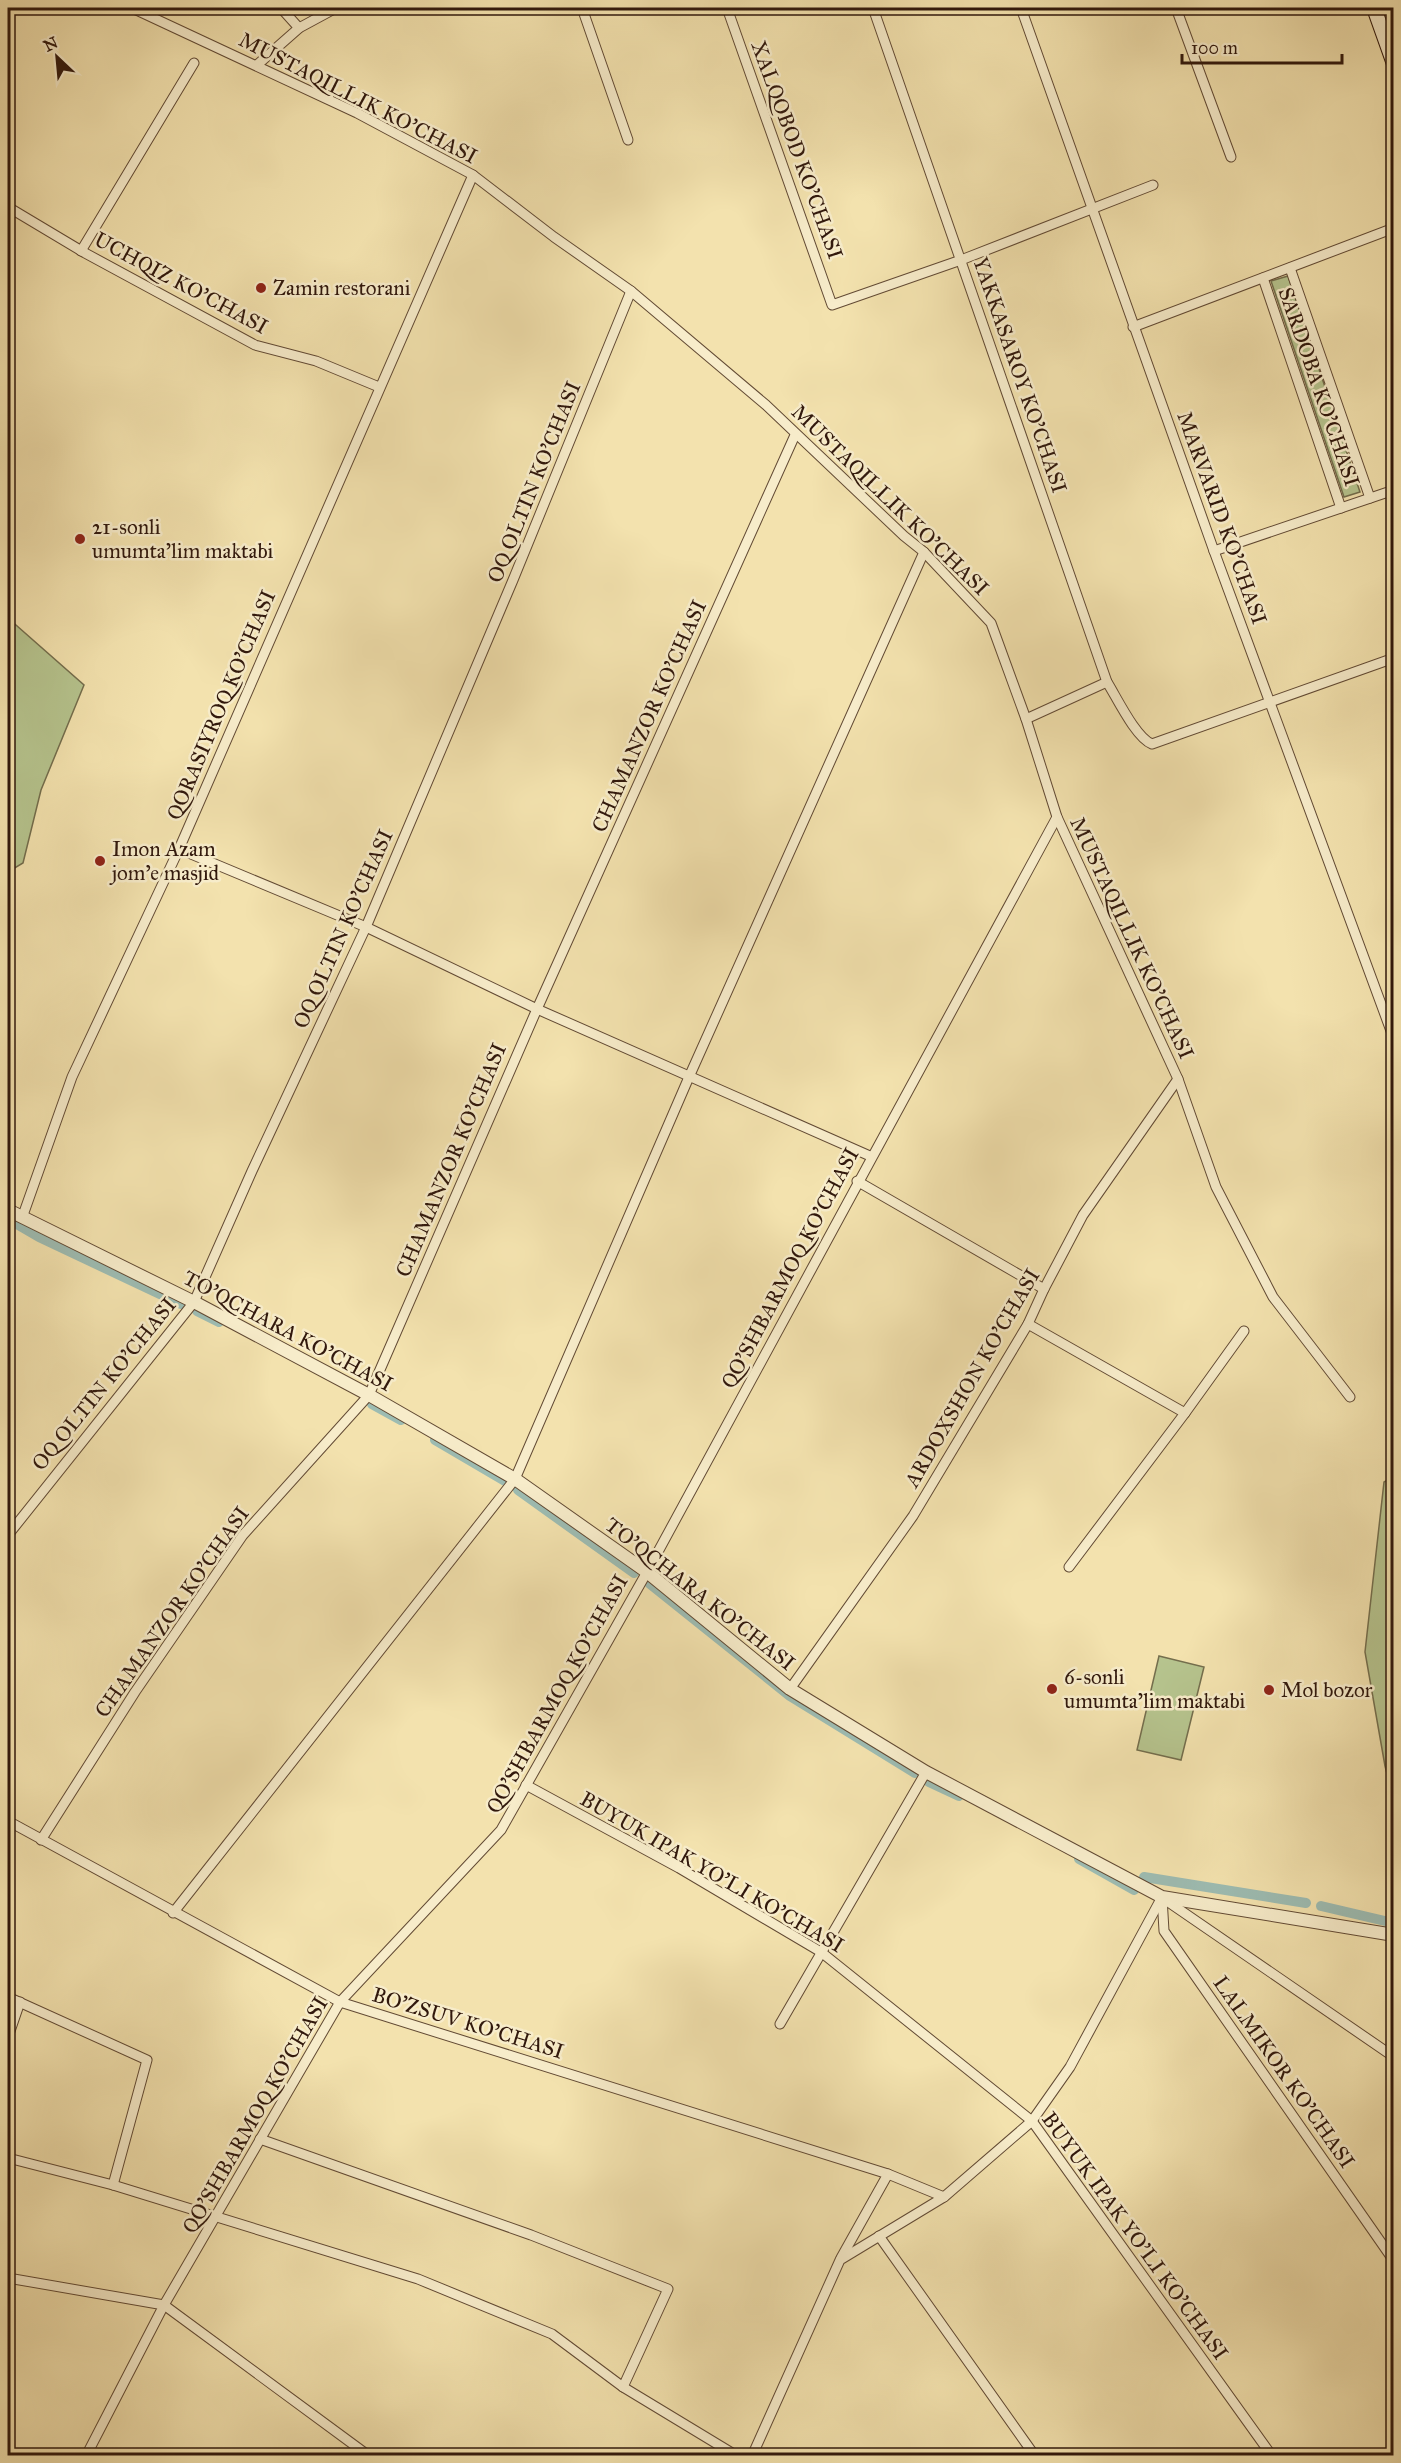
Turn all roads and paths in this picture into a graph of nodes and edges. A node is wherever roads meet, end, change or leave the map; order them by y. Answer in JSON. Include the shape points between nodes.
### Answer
{"nodes":[{"id":1,"x":132,"y":8,"type":"edge"},
{"id":2,"x":281,"y":8,"type":"edge"},
{"id":3,"x":336,"y":8,"type":"edge"},
{"id":4,"x":582,"y":8,"type":"edge"},
{"id":5,"x":727,"y":8,"type":"edge"},
{"id":6,"x":873,"y":8,"type":"edge"},
{"id":7,"x":1021,"y":8,"type":"edge"},
{"id":8,"x":1176,"y":8,"type":"edge"},
{"id":9,"x":1374,"y":8,"type":"edge"},
{"id":10,"x":299,"y":28,"type":"junction"},
{"id":11,"x":194,"y":63,"type":"dead end"},
{"id":12,"x":1394,"y":64,"type":"edge"},
{"id":13,"x":257,"y":65,"type":"junction"},
{"id":14,"x":628,"y":140,"type":"dead end"},
{"id":15,"x":1231,"y":157,"type":"dead end"},
{"id":16,"x":473,"y":175,"type":"junction"},
{"id":17,"x":1153,"y":185,"type":"dead end"},
{"id":18,"x":8,"y":207,"type":"edge"},
{"id":19,"x":1091,"y":209,"type":"junction"},
{"id":20,"x":1394,"y":228,"type":"edge"},
{"id":21,"x":81,"y":251,"type":"junction"},
{"id":22,"x":961,"y":260,"type":"junction"},
{"id":23,"x":1290,"y":268,"type":"junction"},
{"id":24,"x":1263,"y":278,"type":"junction"},
{"id":25,"x":631,"y":291,"type":"junction"},
{"id":26,"x":1133,"y":327,"type":"junction"},
{"id":27,"x":379,"y":387,"type":"junction"},
{"id":28,"x":795,"y":435,"type":"junction"},
{"id":29,"x":1394,"y":490,"type":"edge"},
{"id":30,"x":1370,"y":498,"type":"junction"},
{"id":31,"x":1341,"y":507,"type":"junction"},
{"id":32,"x":1214,"y":551,"type":"junction"},
{"id":33,"x":924,"y":552,"type":"junction"},
{"id":34,"x":1394,"y":658,"type":"edge"},
{"id":35,"x":1107,"y":682,"type":"junction"},
{"id":36,"x":1271,"y":702,"type":"junction"},
{"id":37,"x":1026,"y":719,"type":"junction"},
{"id":38,"x":1057,"y":817,"type":"junction"},
{"id":39,"x":179,"y":849,"type":"junction"},
{"id":40,"x":366,"y":927,"type":"junction"},
{"id":41,"x":537,"y":1010,"type":"junction"},
{"id":42,"x":1394,"y":1039,"type":"edge"},
{"id":43,"x":689,"y":1077,"type":"junction"},
{"id":44,"x":1178,"y":1079,"type":"junction"},
{"id":45,"x":870,"y":1156,"type":"junction"},
{"id":46,"x":857,"y":1180,"type":"junction"},
{"id":47,"x":8,"y":1210,"type":"edge"},
{"id":48,"x":22,"y":1218,"type":"junction"},
{"id":49,"x":1044,"y":1289,"type":"junction"},
{"id":50,"x":194,"y":1302,"type":"junction"},
{"id":51,"x":1028,"y":1323,"type":"junction"},
{"id":52,"x":1244,"y":1330,"type":"dead end"},
{"id":53,"x":369,"y":1395,"type":"junction"},
{"id":54,"x":1350,"y":1397,"type":"dead end"},
{"id":55,"x":1185,"y":1413,"type":"junction"},
{"id":56,"x":515,"y":1479,"type":"junction"},
{"id":57,"x":8,"y":1535,"type":"edge"},
{"id":58,"x":1069,"y":1567,"type":"dead end"},
{"id":59,"x":646,"y":1572,"type":"junction"},
{"id":60,"x":790,"y":1689,"type":"junction"},
{"id":61,"x":926,"y":1772,"type":"junction"},
{"id":62,"x":526,"y":1785,"type":"junction"},
{"id":63,"x":8,"y":1821,"type":"edge"},
{"id":64,"x":40,"y":1840,"type":"junction"},
{"id":65,"x":1162,"y":1897,"type":"junction"},
{"id":66,"x":173,"y":1913,"type":"junction"},
{"id":67,"x":1394,"y":1935,"type":"edge"},
{"id":68,"x":821,"y":1952,"type":"junction"},
{"id":69,"x":8,"y":1997,"type":"edge"},
{"id":70,"x":20,"y":2002,"type":"junction"},
{"id":71,"x":340,"y":2002,"type":"junction"},
{"id":72,"x":780,"y":2024,"type":"dead end"},
{"id":73,"x":8,"y":2037,"type":"edge"},
{"id":74,"x":1394,"y":2057,"type":"edge"},
{"id":75,"x":1032,"y":2121,"type":"junction"},
{"id":76,"x":260,"y":2139,"type":"junction"},
{"id":77,"x":8,"y":2157,"type":"edge"},
{"id":78,"x":888,"y":2174,"type":"junction"},
{"id":79,"x":113,"y":2185,"type":"junction"},
{"id":80,"x":944,"y":2197,"type":"junction"},
{"id":81,"x":216,"y":2216,"type":"junction"},
{"id":82,"x":879,"y":2236,"type":"junction"},
{"id":83,"x":840,"y":2260,"type":"junction"},
{"id":84,"x":1394,"y":2261,"type":"edge"},
{"id":85,"x":8,"y":2278,"type":"edge"},
{"id":86,"x":164,"y":2305,"type":"junction"},
{"id":87,"x":623,"y":2386,"type":"junction"},
{"id":88,"x":1394,"y":2449,"type":"edge"},
{"id":89,"x":86,"y":2456,"type":"edge"},
{"id":90,"x":369,"y":2456,"type":"edge"},
{"id":91,"x":737,"y":2456,"type":"edge"},
{"id":92,"x":752,"y":2456,"type":"edge"},
{"id":93,"x":1035,"y":2456,"type":"edge"},
{"id":94,"x":1272,"y":2456,"type":"edge"},
{"id":95,"x":1383,"y":2456,"type":"edge"}],
"edges":[{"from":1,"to":13,"type":"street","name":"MUSTAQILLIK KO'CHASI"},
{"from":2,"to":10,"type":"street"},
{"from":3,"to":10,"type":"street"},
{"from":4,"to":14,"type":"street"},
{"from":5,"to":22,"type":"street","name":"XALQOBOD KO'CHASI","via":[[832,305]]},
{"from":6,"to":22,"type":"street","name":"YAKKASAROY KO'CHASI"},
{"from":7,"to":19,"type":"street","name":"MARVARID KO'CHASI"},
{"from":8,"to":15,"type":"street"},
{"from":9,"to":12,"type":"main road"},
{"from":10,"to":13,"type":"street"},
{"from":11,"to":21,"type":"street"},
{"from":13,"to":16,"type":"street","name":"MUSTAQILLIK KO'CHASI"},
{"from":16,"to":25,"type":"street","name":"MUSTAQILLIK KO'CHASI"},
{"from":16,"to":27,"type":"street","name":"QORASIYROQ KO'CHASI"},
{"from":17,"to":19,"type":"street"},
{"from":18,"to":21,"type":"street","name":"UCHQIZ KO'CHASI"},
{"from":19,"to":22,"type":"street"},
{"from":19,"to":26,"type":"street","name":"MARVARID KO'CHASI"},
{"from":20,"to":23,"type":"street"},
{"from":21,"to":27,"type":"street","name":"UCHQIZ KO'CHASI","via":[[255,345],[316,361]]},
{"from":22,"to":35,"type":"street","name":"YAKKASAROY KO'CHASI"},
{"from":23,"to":24,"type":"street"},
{"from":23,"to":30,"type":"street","name":"SARDOBA KO'CHASI"},
{"from":24,"to":26,"type":"street"},
{"from":24,"to":31,"type":"street","name":"SARDOBA KO'CHASI"},
{"from":25,"to":28,"type":"street","name":"MUSTAQILLIK KO'CHASI","via":[[766,405]]},
{"from":25,"to":40,"type":"street","name":"OQ OLTIN KO'CHASI"},
{"from":26,"to":32,"type":"street","name":"MARVARID KO'CHASI"},
{"from":27,"to":39,"type":"street","name":"QORASIYROQ KO'CHASI"},
{"from":28,"to":33,"type":"street","name":"MUSTAQILLIK KO'CHASI"},
{"from":28,"to":41,"type":"street","name":"CHAMANZOR KO'CHASI"},
{"from":29,"to":30,"type":"street"},
{"from":30,"to":31,"type":"street"},
{"from":31,"to":32,"type":"street"},
{"from":32,"to":36,"type":"street","name":"MARVARID KO'CHASI"},
{"from":33,"to":37,"type":"street","name":"MUSTAQILLIK KO'CHASI","via":[[991,623]]},
{"from":33,"to":43,"type":"street"},
{"from":34,"to":36,"type":"street"},
{"from":35,"to":36,"type":"street","name":"YAKKASAROY KO'CHASI","via":[[1138,733],[1152,744]]},
{"from":35,"to":37,"type":"street"},
{"from":36,"to":42,"type":"street","name":"MARVARID KO'CHASI"},
{"from":37,"to":38,"type":"street","name":"MUSTAQILLIK KO'CHASI"},
{"from":38,"to":44,"type":"street","name":"MUSTAQILLIK KO'CHASI"},
{"from":38,"to":45,"type":"street","name":"QO'SHBARMOQ KO'CHASI"},
{"from":39,"to":40,"type":"street"},
{"from":39,"to":48,"type":"street","name":"QORASIYROQ KO'CHASI","via":[[72,1077]]},
{"from":40,"to":41,"type":"street"},
{"from":40,"to":50,"type":"street","name":"OQ OLTIN KO'CHASI"},
{"from":41,"to":43,"type":"street"},
{"from":41,"to":53,"type":"street","name":"CHAMANZOR KO'CHASI"},
{"from":43,"to":45,"type":"street"},
{"from":43,"to":56,"type":"street"},
{"from":44,"to":49,"type":"street","name":"ARDOXSHON KO'CHASI","via":[[1083,1215]]},
{"from":44,"to":54,"type":"street","name":"MUSTAQILLIK KO'CHASI","via":[[1216,1186],[1273,1298]]},
{"from":45,"to":46,"type":"street","name":"QO'SHBARMOQ KO'CHASI"},
{"from":46,"to":49,"type":"street"},
{"from":46,"to":59,"type":"street","name":"QO'SHBARMOQ KO'CHASI"},
{"from":47,"to":48,"type":"street","name":"TO'QCHARA KO'CHASI"},
{"from":48,"to":50,"type":"street","name":"TO'QCHARA KO'CHASI"},
{"from":49,"to":51,"type":"street","name":"ARDOXSHON KO'CHASI"},
{"from":50,"to":53,"type":"street","name":"TO'QCHARA KO'CHASI"},
{"from":50,"to":57,"type":"street","name":"OQ OLTIN KO'CHASI"},
{"from":51,"to":55,"type":"street"},
{"from":51,"to":60,"type":"street","name":"ARDOXSHON KO'CHASI","via":[[913,1516]]},
{"from":52,"to":55,"type":"street"},
{"from":53,"to":56,"type":"street","name":"TO'QCHARA KO'CHASI"},
{"from":53,"to":64,"type":"street","name":"CHAMANZOR KO'CHASI","via":[[243,1535]]},
{"from":55,"to":58,"type":"street"},
{"from":56,"to":59,"type":"street","name":"TO'QCHARA KO'CHASI"},
{"from":56,"to":66,"type":"street"},
{"from":59,"to":60,"type":"street","name":"TO'QCHARA KO'CHASI"},
{"from":59,"to":62,"type":"street","name":"QO'SHBARMOQ KO'CHASI"},
{"from":60,"to":61,"type":"street","name":"TO'QCHARA KO'CHASI"},
{"from":61,"to":65,"type":"street","name":"TO'QCHARA KO'CHASI"},
{"from":61,"to":68,"type":"street"},
{"from":62,"to":68,"type":"street","name":"BUYUK IPAK YO'LI KO'CHASI","via":[[679,1868]]},
{"from":62,"to":71,"type":"street","name":"QO'SHBARMOQ KO'CHASI","via":[[501,1830]]},
{"from":63,"to":64,"type":"street","name":"BO'ZSUV KO'CHASI"},
{"from":64,"to":66,"type":"street","name":"BO'ZSUV KO'CHASI"},
{"from":65,"to":67,"type":"street","name":"TO'QCHARA KO'CHASI"},
{"from":65,"to":74,"type":"street"},
{"from":65,"to":75,"type":"street","via":[[1070,2067]]},
{"from":65,"to":84,"type":"street","name":"LALMIKOR KO'CHASI","via":[[1164,1931]]},
{"from":66,"to":71,"type":"street","name":"BO'ZSUV KO'CHASI"},
{"from":68,"to":72,"type":"street"},
{"from":68,"to":75,"type":"street","name":"BUYUK IPAK YO'LI KO'CHASI"},
{"from":69,"to":70,"type":"street"},
{"from":70,"to":73,"type":"street"},
{"from":70,"to":79,"type":"street","via":[[147,2061]]},
{"from":71,"to":76,"type":"street","name":"QO'SHBARMOQ KO'CHASI"},
{"from":71,"to":78,"type":"street","name":"BO'ZSUV KO'CHASI"},
{"from":75,"to":80,"type":"street"},
{"from":75,"to":94,"type":"street","name":"BUYUK IPAK YO'LI KO'CHASI"},
{"from":76,"to":81,"type":"street","name":"QO'SHBARMOQ KO'CHASI"},
{"from":76,"to":87,"type":"street","via":[[531,2235],[668,2289]]},
{"from":77,"to":79,"type":"street"},
{"from":78,"to":80,"type":"street","name":"BO'ZSUV KO'CHASI"},
{"from":78,"to":83,"type":"street"},
{"from":79,"to":81,"type":"street"},
{"from":80,"to":82,"type":"street"},
{"from":81,"to":86,"type":"street","name":"QO'SHBARMOQ KO'CHASI"},
{"from":81,"to":87,"type":"street","via":[[418,2278],[531,2325],[552,2334]]},
{"from":82,"to":83,"type":"street"},
{"from":82,"to":93,"type":"street"},
{"from":83,"to":92,"type":"street"},
{"from":85,"to":86,"type":"street"},
{"from":86,"to":89,"type":"street","name":"QO'SHBARMOQ KO'CHASI"},
{"from":86,"to":90,"type":"street"},
{"from":87,"to":91,"type":"street"},
{"from":88,"to":95,"type":"street"}]}
